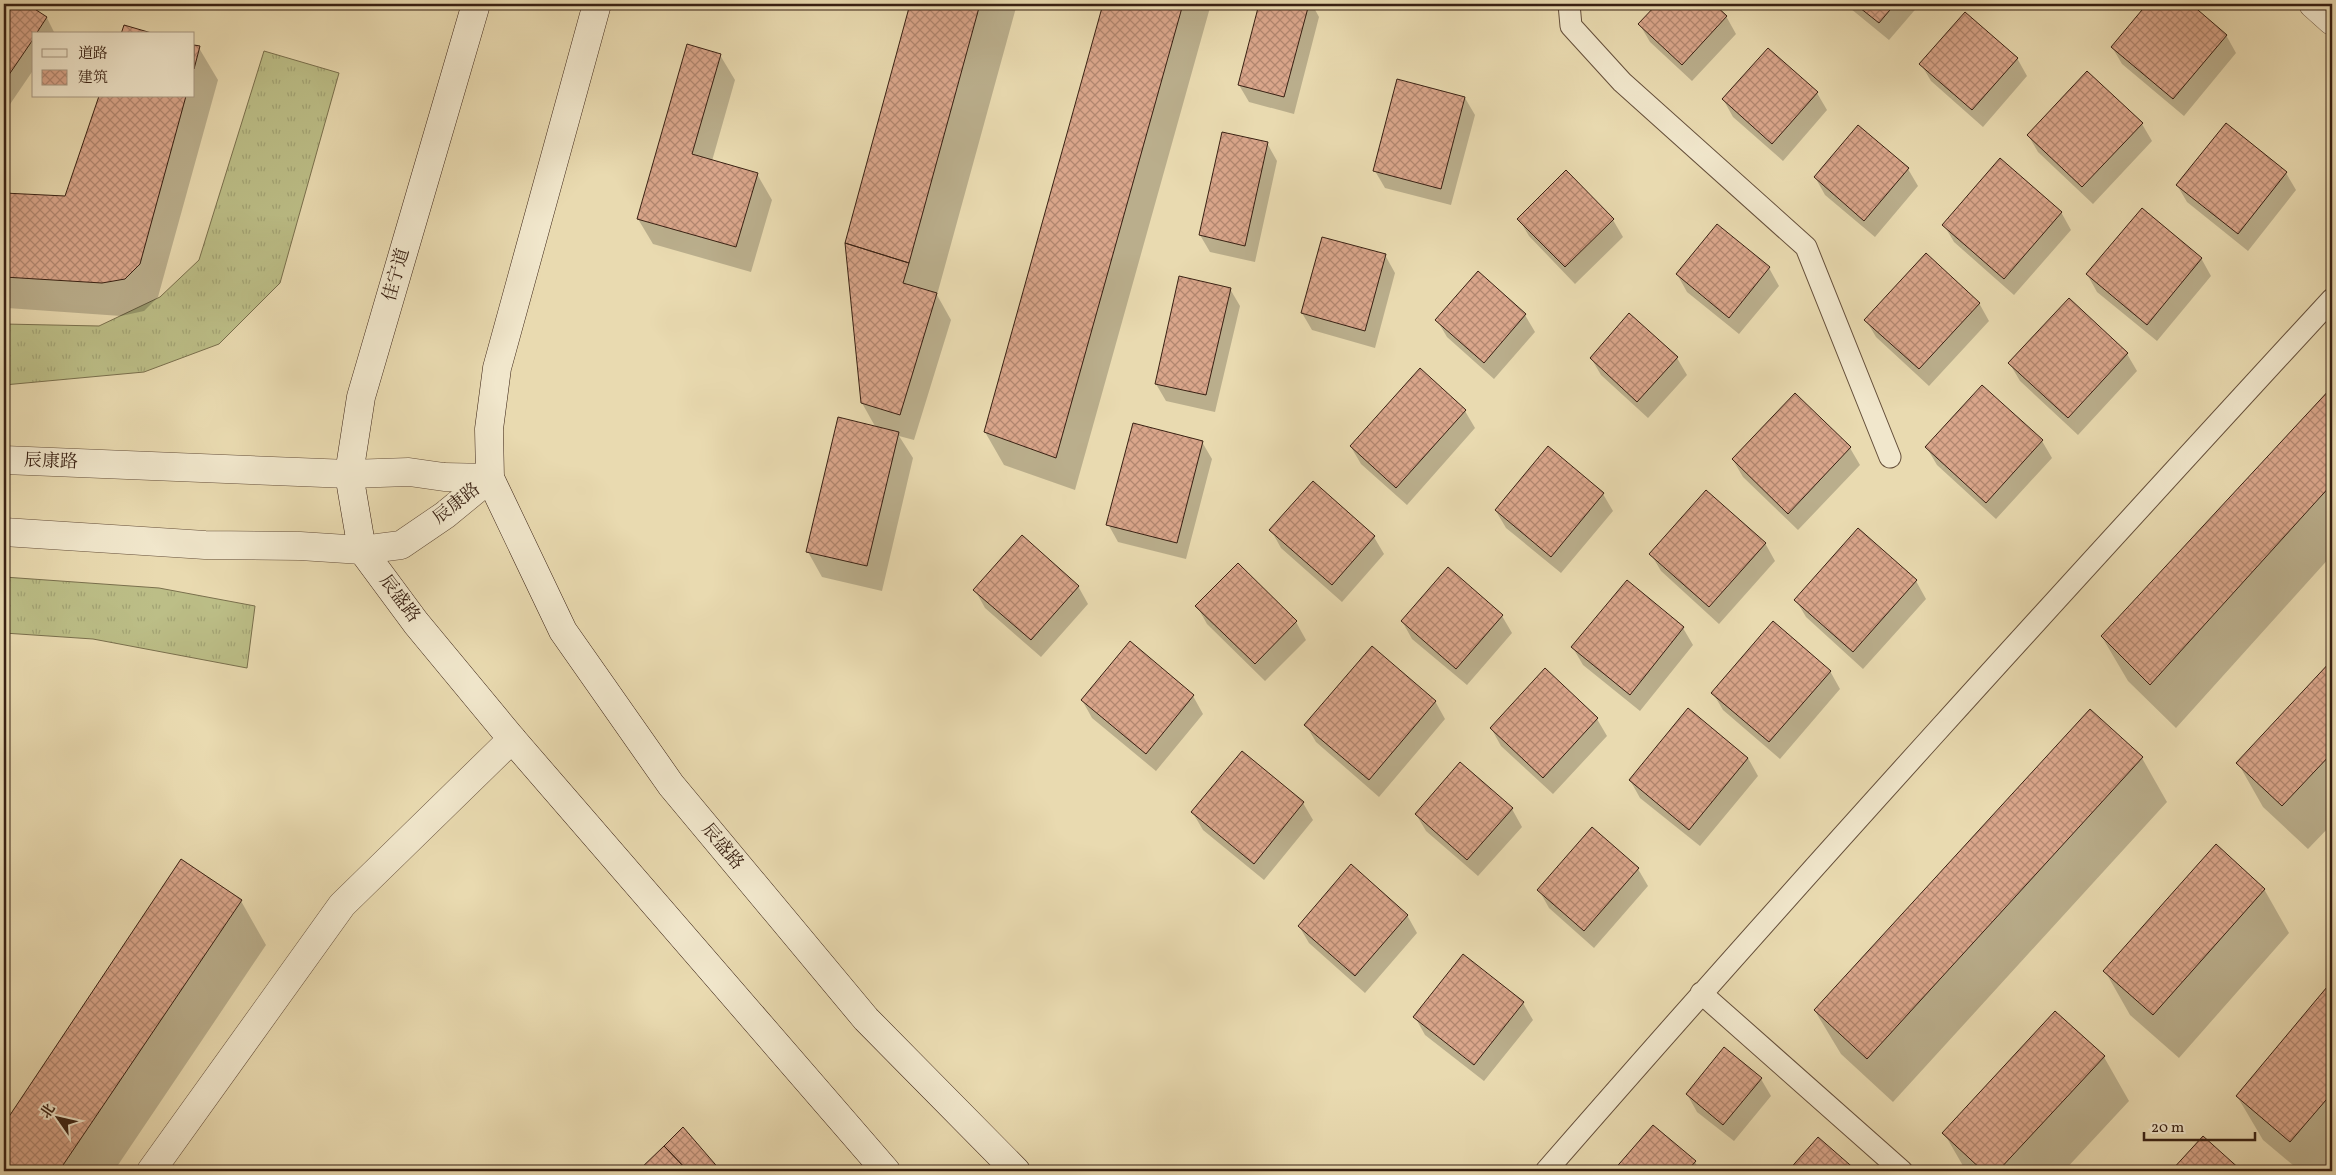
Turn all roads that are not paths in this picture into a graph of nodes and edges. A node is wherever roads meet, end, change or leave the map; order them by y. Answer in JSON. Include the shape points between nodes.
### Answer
{"nodes":[{"id":1,"x":476,"y":4,"type":"edge"},
{"id":2,"x":597,"y":4,"type":"edge"},
{"id":3,"x":1568,"y":4,"type":"edge"},
{"id":4,"x":2313,"y":4,"type":"edge"},
{"id":5,"x":2332,"y":21,"type":"edge"},
{"id":6,"x":2332,"y":299,"type":"edge"},
{"id":7,"x":1890,"y":457,"type":"dead end"},
{"id":8,"x":4,"y":460,"type":"edge"},
{"id":9,"x":349,"y":474,"type":"junction"},
{"id":10,"x":490,"y":478,"type":"junction"},
{"id":11,"x":4,"y":532,"type":"edge"},
{"id":12,"x":362,"y":550,"type":"junction"},
{"id":13,"x":512,"y":739,"type":"junction"},
{"id":14,"x":1701,"y":993,"type":"junction"},
{"id":15,"x":151,"y":1171,"type":"edge"},
{"id":16,"x":886,"y":1171,"type":"edge"},
{"id":17,"x":1016,"y":1171,"type":"edge"},
{"id":18,"x":1546,"y":1171,"type":"edge"},
{"id":19,"x":1902,"y":1171,"type":"edge"}],
"edges":[{"from":1,"to":9,"type":"main road","name":"佳宁道","via":[[361,397]]},
{"from":2,"to":10,"type":"main road","via":[[497,368],[489,428]]},
{"from":3,"to":7,"type":"lane","via":[[1571,26],[1622,82],[1806,247]]},
{"from":4,"to":5,"type":"main road"},
{"from":6,"to":14,"type":"lane"},
{"from":8,"to":9,"type":"main road","name":"辰康路"},
{"from":9,"to":10,"type":"main road","name":"辰康路","via":[[409,472]]},
{"from":9,"to":12,"type":"main road","name":"佳宁道"},
{"from":10,"to":12,"type":"main road","name":"辰康路","via":[[401,545]]},
{"from":10,"to":17,"type":"main road","name":"辰盛路","via":[[563,631],[671,785],[866,1019]]},
{"from":11,"to":12,"type":"main road","name":"辰康路","via":[[205,545]]},
{"from":12,"to":13,"type":"main road","name":"辰盛路","via":[[416,623]]},
{"from":13,"to":15,"type":"main road","via":[[342,905]]},
{"from":13,"to":16,"type":"main road","name":"辰盛路"},
{"from":14,"to":18,"type":"lane"},
{"from":14,"to":19,"type":"lane"}]}
